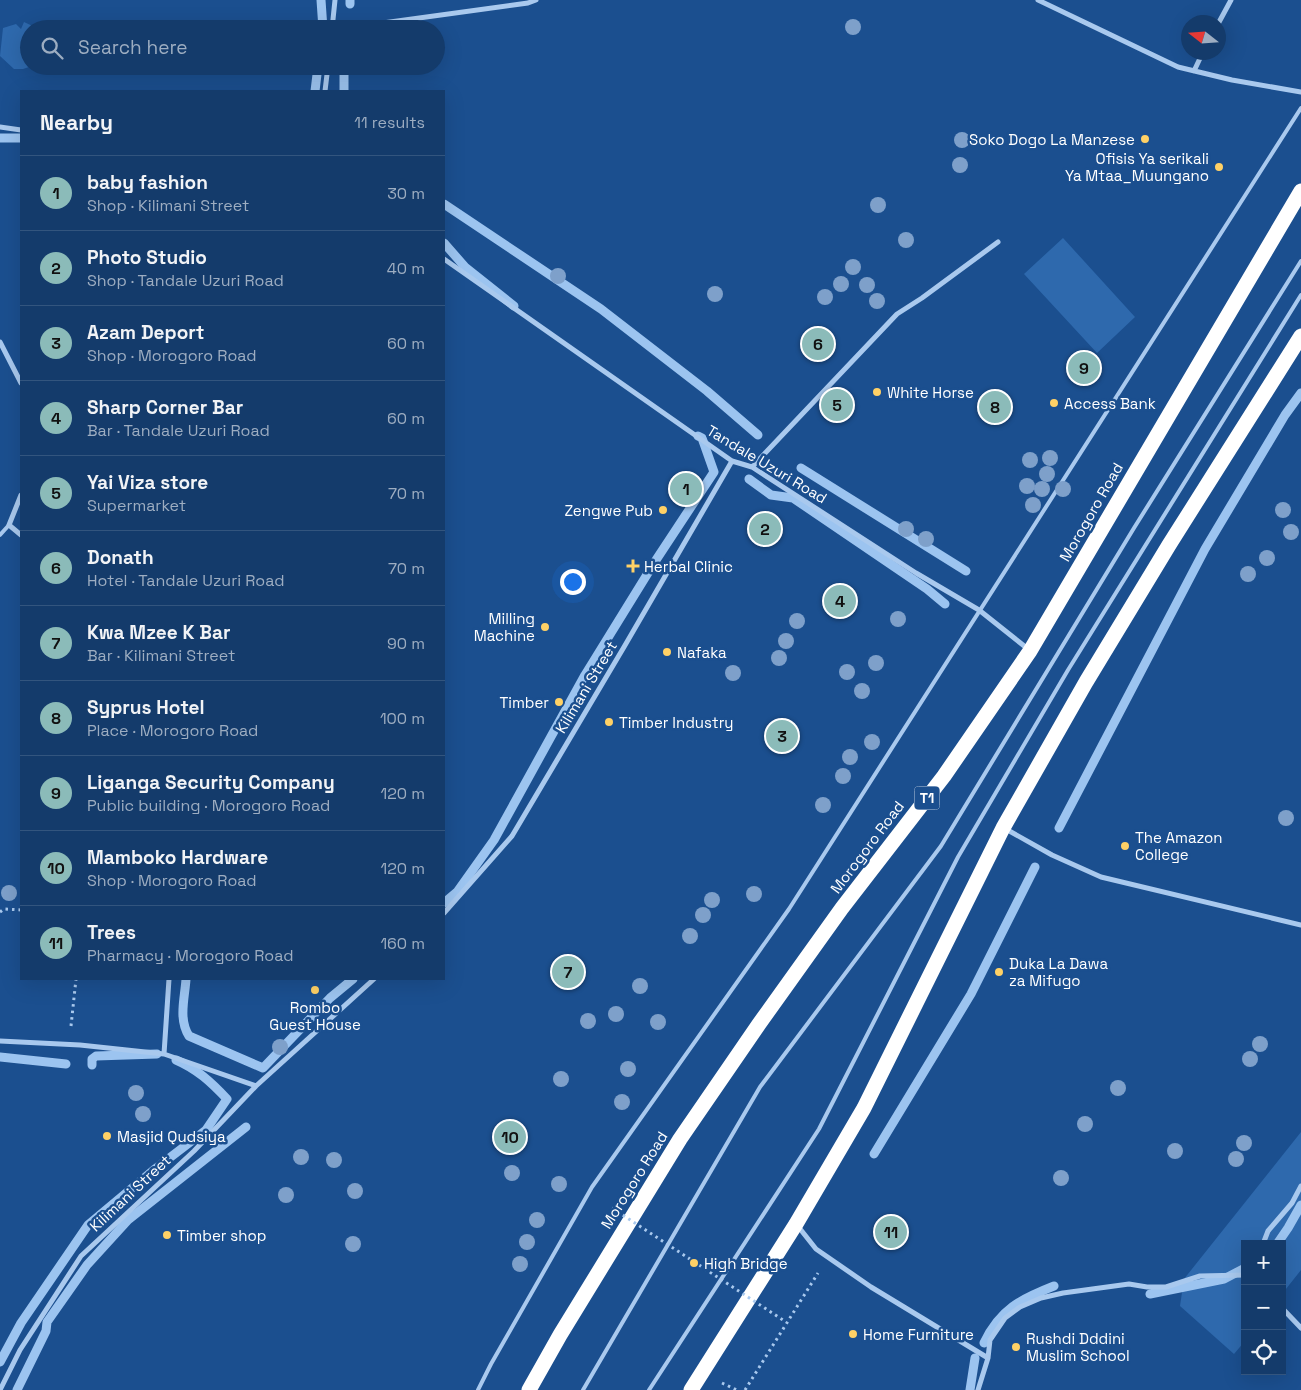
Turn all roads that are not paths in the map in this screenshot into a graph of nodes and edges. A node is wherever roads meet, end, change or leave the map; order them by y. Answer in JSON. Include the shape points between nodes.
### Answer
{"nodes":[{"id":1,"x":335,"y":0,"type":"edge"},
{"id":2,"x":536,"y":0,"type":"edge"},
{"id":3,"x":1038,"y":0,"type":"edge"},
{"id":4,"x":1231,"y":0,"type":"edge"},
{"id":5,"x":528,"y":1,"type":"edge"},
{"id":6,"x":1223,"y":15,"type":"edge"},
{"id":7,"x":333,"y":20,"type":"edge"},
{"id":8,"x":400,"y":20,"type":"edge"},
{"id":9,"x":1199,"y":60,"type":"edge"},
{"id":10,"x":1194,"y":71,"type":"junction"},
{"id":11,"x":327,"y":75,"type":"edge"},
{"id":12,"x":325,"y":90,"type":"edge"},
{"id":13,"x":1301,"y":92,"type":"edge"},
{"id":14,"x":1301,"y":108,"type":"edge"},
{"id":15,"x":0,"y":127,"type":"edge"},
{"id":16,"x":20,"y":130,"type":"edge"},
{"id":17,"x":1301,"y":191,"type":"edge"},
{"id":18,"x":998,"y":242,"type":"dead end"},
{"id":19,"x":445,"y":260,"type":"edge"},
{"id":20,"x":1301,"y":261,"type":"edge"},
{"id":21,"x":1301,"y":295,"type":"edge"},
{"id":22,"x":1301,"y":336,"type":"edge"},
{"id":23,"x":0,"y":342,"type":"edge"},
{"id":24,"x":20,"y":382,"type":"edge"},
{"id":25,"x":732,"y":461,"type":"junction"},
{"id":26,"x":752,"y":467,"type":"junction"},
{"id":27,"x":20,"y":498,"type":"edge"},
{"id":28,"x":9,"y":525,"type":"junction"},
{"id":29,"x":20,"y":534,"type":"edge"},
{"id":30,"x":0,"y":535,"type":"edge"},
{"id":31,"x":979,"y":610,"type":"junction"},
{"id":32,"x":1030,"y":651,"type":"junction"},
{"id":33,"x":1003,"y":828,"type":"junction"},
{"id":34,"x":445,"y":912,"type":"edge"},
{"id":35,"x":1301,"y":925,"type":"edge"},
{"id":36,"x":169,"y":980,"type":"edge"},
{"id":37,"x":373,"y":980,"type":"edge"},
{"id":38,"x":0,"y":1040,"type":"edge"},
{"id":39,"x":164,"y":1054,"type":"junction"},
{"id":40,"x":256,"y":1086,"type":"junction"},
{"id":41,"x":1301,"y":1186,"type":"edge"},
{"id":42,"x":796,"y":1224,"type":"junction"},
{"id":43,"x":1265,"y":1240,"type":"edge"},
{"id":44,"x":1241,"y":1275,"type":"edge"},
{"id":45,"x":1286,"y":1312,"type":"edge"},
{"id":46,"x":1301,"y":1328,"type":"edge"},
{"id":47,"x":988,"y":1358,"type":"junction"},
{"id":48,"x":0,"y":1390,"type":"edge"},
{"id":49,"x":478,"y":1390,"type":"edge"},
{"id":50,"x":529,"y":1390,"type":"edge"},
{"id":51,"x":583,"y":1390,"type":"edge"},
{"id":52,"x":649,"y":1390,"type":"edge"},
{"id":53,"x":690,"y":1390,"type":"edge"},
{"id":54,"x":978,"y":1390,"type":"edge"}],
"edges":[{"from":1,"to":7,"type":"street"},
{"from":2,"to":5,"type":"street"},
{"from":3,"to":10,"type":"street","via":[[1169,63]]},
{"from":4,"to":6,"type":"street"},
{"from":5,"to":8,"type":"street"},
{"from":9,"to":10,"type":"street"},
{"from":10,"to":13,"type":"street"},
{"from":11,"to":12,"type":"street"},
{"from":14,"to":31,"type":"lane"},
{"from":15,"to":16,"type":"street"},
{"from":17,"to":32,"type":"highway","name":"Morogoro Road","number":"T1"},
{"from":18,"to":26,"type":"street","via":[[897,314]]},
{"from":19,"to":25,"type":"street","name":"Tandale Uzuri Road"},
{"from":20,"to":51,"type":"lane","via":[[941,846],[760,1087]]},
{"from":21,"to":52,"type":"lane","via":[[1068,670],[958,857],[819,1129]]},
{"from":22,"to":33,"type":"highway","via":[[1086,682]]},
{"from":23,"to":24,"type":"street"},
{"from":25,"to":26,"type":"street","name":"Tandale Uzuri Road"},
{"from":25,"to":34,"type":"street","name":"Kilimani Street","via":[[512,836]]},
{"from":26,"to":31,"type":"street","name":"Tandale Uzuri Road"},
{"from":27,"to":28,"type":"street"},
{"from":28,"to":29,"type":"street"},
{"from":28,"to":30,"type":"lane"},
{"from":31,"to":32,"type":"street","name":"Tandale Uzuri Road"},
{"from":31,"to":49,"type":"lane","via":[[789,909],[592,1187]]},
{"from":32,"to":50,"type":"highway","name":"Morogoro Road","number":"T1","via":[[944,776],[842,908],[680,1139]]},
{"from":33,"to":35,"type":"street","via":[[1102,877]]},
{"from":33,"to":42,"type":"highway","via":[[864,1108]]},
{"from":36,"to":39,"type":"street"},
{"from":37,"to":40,"type":"street","name":"Kilimani Street"},
{"from":38,"to":39,"type":"street"},
{"from":39,"to":40,"type":"street"},
{"from":40,"to":48,"type":"street","name":"Kilimani Street","via":[[194,1151],[81,1256],[20,1350]]},
{"from":41,"to":43,"type":"street"},
{"from":42,"to":47,"type":"street","via":[[816,1250]]},
{"from":42,"to":53,"type":"highway"},
{"from":44,"to":47,"type":"street","via":[[1200,1276],[1166,1288],[1128,1284],[1041,1298],[1005,1318],[990,1340]]},
{"from":45,"to":46,"type":"street"},
{"from":47,"to":54,"type":"street"}]}
